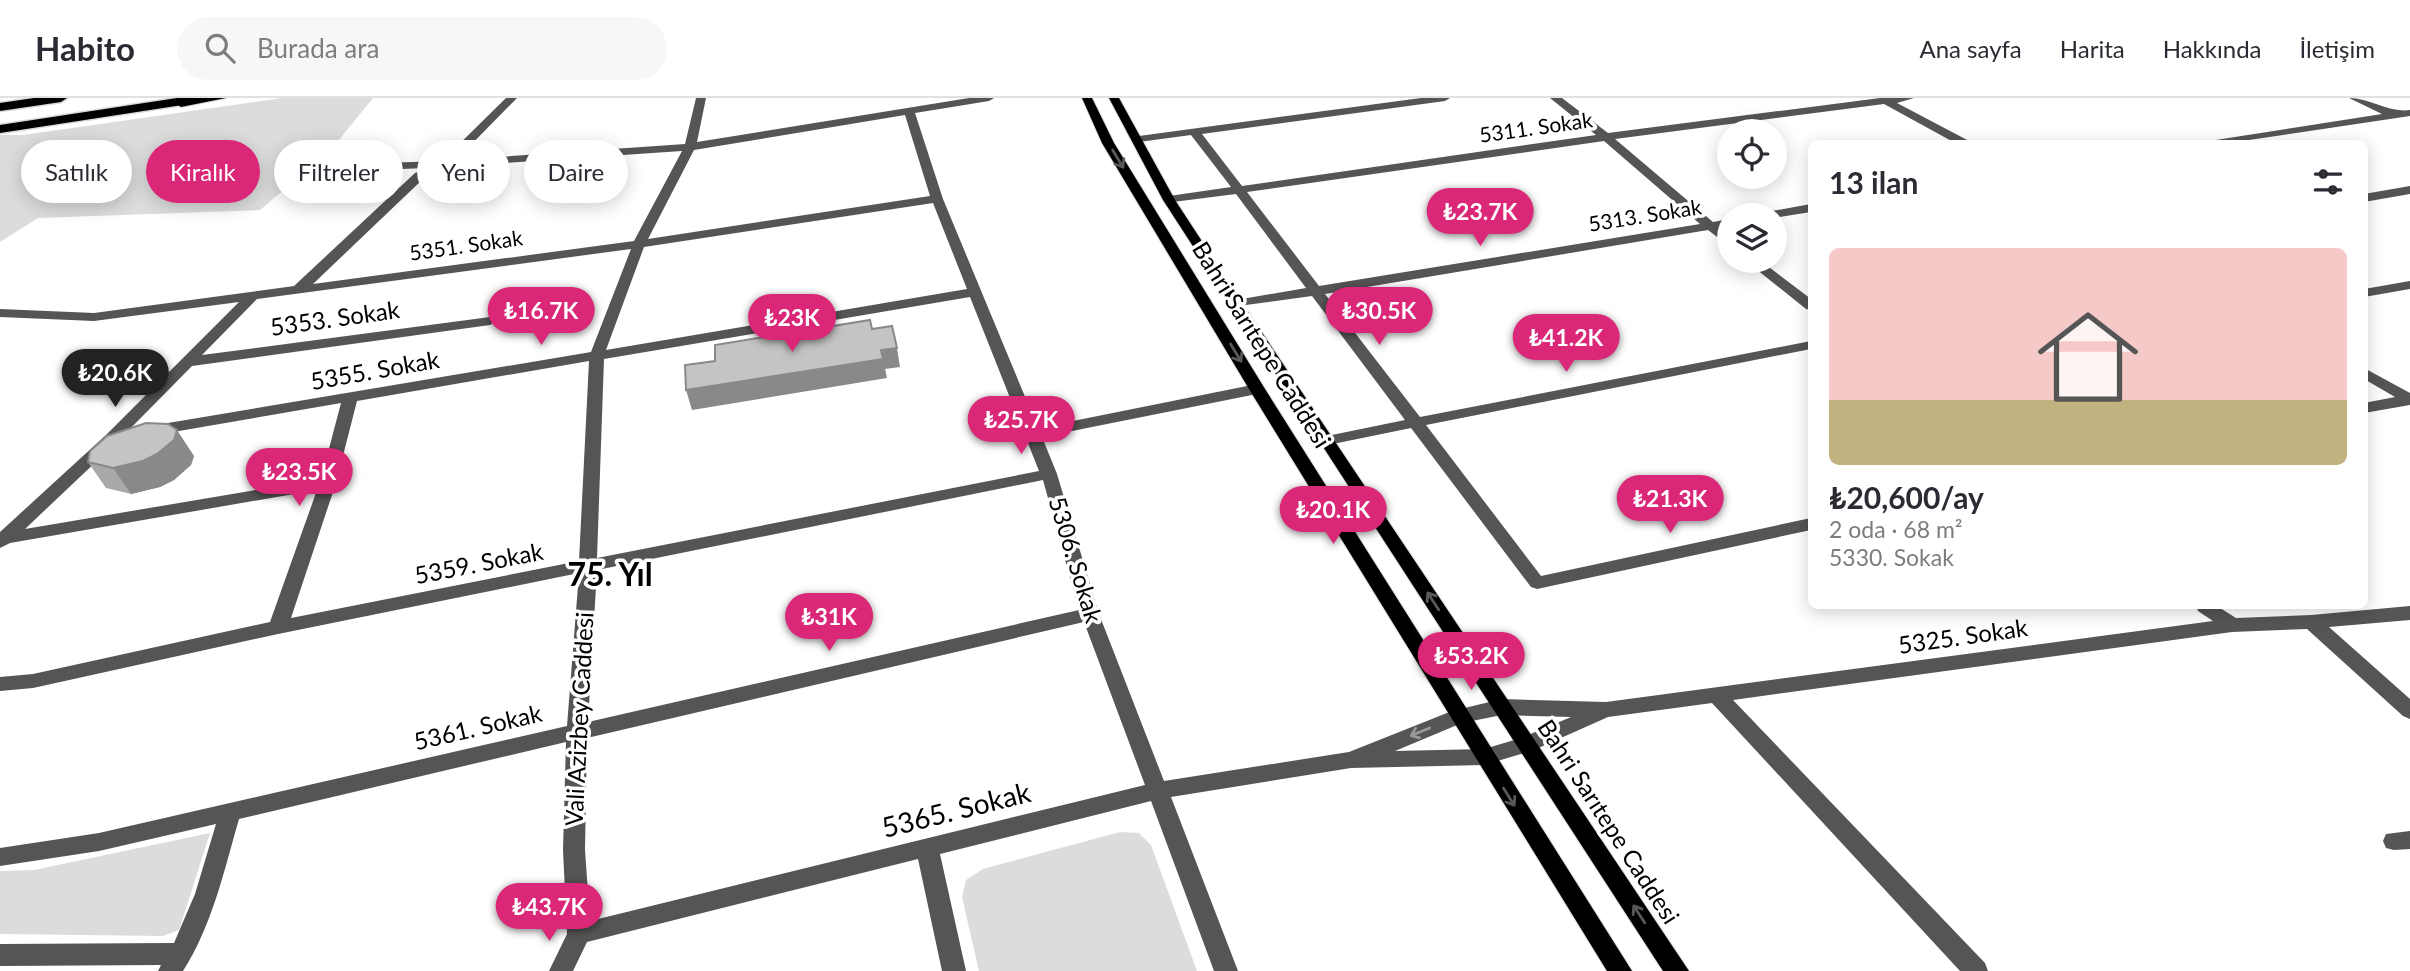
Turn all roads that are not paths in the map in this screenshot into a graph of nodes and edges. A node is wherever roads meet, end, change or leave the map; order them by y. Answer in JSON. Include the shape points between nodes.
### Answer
{"nodes":[{"id":1,"x":61,"y":98,"type":"edge"},
{"id":2,"x":151,"y":98,"type":"edge"},
{"id":3,"x":202,"y":98,"type":"edge"},
{"id":4,"x":221,"y":98,"type":"edge"},
{"id":5,"x":512,"y":98,"type":"edge"},
{"id":6,"x":701,"y":98,"type":"edge"},
{"id":7,"x":989,"y":98,"type":"edge"},
{"id":8,"x":1087,"y":98,"type":"edge"},
{"id":9,"x":1114,"y":98,"type":"edge"},
{"id":10,"x":1445,"y":98,"type":"edge"},
{"id":11,"x":1555,"y":98,"type":"edge"},
{"id":12,"x":1909,"y":98,"type":"edge"},
{"id":13,"x":2354,"y":98,"type":"edge"},
{"id":14,"x":1883,"y":99,"type":"edge"},
{"id":15,"x":0,"y":107,"type":"edge"},
{"id":16,"x":909,"y":111,"type":"junction"},
{"id":17,"x":2410,"y":113,"type":"edge"},
{"id":18,"x":2394,"y":115,"type":"junction"},
{"id":19,"x":0,"y":120,"type":"edge"},
{"id":20,"x":67,"y":120,"type":"junction"},
{"id":21,"x":2410,"y":122,"type":"edge"},
{"id":22,"x":0,"y":129,"type":"edge"},
{"id":23,"x":1194,"y":131,"type":"junction"},
{"id":24,"x":1606,"y":137,"type":"junction"},
{"id":25,"x":1139,"y":139,"type":"junction"},
{"id":26,"x":469,"y":140,"type":"edge"},
{"id":27,"x":1960,"y":140,"type":"edge"},
{"id":28,"x":2222,"y":140,"type":"edge"},
{"id":29,"x":690,"y":147,"type":"junction"},
{"id":30,"x":510,"y":159,"type":"edge"},
{"id":31,"x":417,"y":178,"type":"edge"},
{"id":32,"x":2410,"y":190,"type":"edge"},
{"id":33,"x":1238,"y":191,"type":"junction"},
{"id":34,"x":2368,"y":197,"type":"edge"},
{"id":35,"x":937,"y":199,"type":"junction"},
{"id":36,"x":1169,"y":200,"type":"junction"},
{"id":37,"x":1808,"y":209,"type":"edge"},
{"id":38,"x":1787,"y":212,"type":"edge"},
{"id":39,"x":1717,"y":226,"type":"edge"},
{"id":40,"x":1710,"y":227,"type":"junction"},
{"id":41,"x":1717,"y":233,"type":"edge"},
{"id":42,"x":639,"y":244,"type":"junction"},
{"id":43,"x":1768,"y":273,"type":"edge"},
{"id":44,"x":2410,"y":285,"type":"edge"},
{"id":45,"x":299,"y":289,"type":"junction"},
{"id":46,"x":975,"y":292,"type":"junction"},
{"id":47,"x":1315,"y":292,"type":"junction"},
{"id":48,"x":2368,"y":292,"type":"edge"},
{"id":49,"x":252,"y":297,"type":"junction"},
{"id":50,"x":1236,"y":304,"type":"junction"},
{"id":51,"x":1808,"y":304,"type":"edge"},
{"id":52,"x":0,"y":313,"type":"edge"},
{"id":53,"x":489,"y":321,"type":"dead end"},
{"id":54,"x":1808,"y":346,"type":"edge"},
{"id":55,"x":597,"y":355,"type":"junction"},
{"id":56,"x":187,"y":362,"type":"junction"},
{"id":57,"x":2368,"y":374,"type":"edge"},
{"id":58,"x":1257,"y":389,"type":"junction"},
{"id":59,"x":351,"y":399,"type":"junction"},
{"id":60,"x":2410,"y":399,"type":"edge"},
{"id":61,"x":2368,"y":407,"type":"edge"},
{"id":62,"x":1413,"y":422,"type":"junction"},
{"id":63,"x":1031,"y":434,"type":"junction"},
{"id":64,"x":113,"y":437,"type":"junction"},
{"id":65,"x":1328,"y":440,"type":"junction"},
{"id":66,"x":1049,"y":474,"type":"junction"},
{"id":67,"x":328,"y":483,"type":"junction"},
{"id":68,"x":1808,"y":525,"type":"edge"},
{"id":69,"x":2,"y":540,"type":"edge"},
{"id":70,"x":589,"y":568,"type":"junction"},
{"id":71,"x":2209,"y":609,"type":"edge"},
{"id":72,"x":2410,"y":613,"type":"edge"},
{"id":73,"x":1090,"y":614,"type":"junction"},
{"id":74,"x":2311,"y":622,"type":"junction"},
{"id":75,"x":2232,"y":625,"type":"junction"},
{"id":76,"x":278,"y":627,"type":"junction"},
{"id":77,"x":0,"y":684,"type":"edge"},
{"id":78,"x":1716,"y":695,"type":"junction"},
{"id":79,"x":1502,"y":707,"type":"junction"},
{"id":80,"x":1606,"y":710,"type":"junction"},
{"id":81,"x":2410,"y":711,"type":"edge"},
{"id":82,"x":1459,"y":716,"type":"junction"},
{"id":83,"x":577,"y":732,"type":"junction"},
{"id":84,"x":1527,"y":744,"type":"junction"},
{"id":85,"x":1484,"y":757,"type":"junction"},
{"id":86,"x":1351,"y":760,"type":"junction"},
{"id":87,"x":1157,"y":791,"type":"junction"},
{"id":88,"x":230,"y":812,"type":"junction"},
{"id":89,"x":928,"y":848,"type":"junction"},
{"id":90,"x":0,"y":857,"type":"edge"},
{"id":91,"x":579,"y":934,"type":"junction"},
{"id":92,"x":0,"y":955,"type":"edge"},
{"id":93,"x":176,"y":962,"type":"edge"},
{"id":94,"x":561,"y":971,"type":"edge"},
{"id":95,"x":954,"y":971,"type":"edge"},
{"id":96,"x":1226,"y":971,"type":"edge"},
{"id":97,"x":1620,"y":971,"type":"edge"},
{"id":98,"x":1677,"y":971,"type":"edge"},
{"id":99,"x":1976,"y":971,"type":"edge"}],
"edges":[{"from":1,"to":15,"type":"highway"},
{"from":2,"to":19,"type":"highway"},
{"from":3,"to":20,"type":"highway"},
{"from":4,"to":20,"type":"main road"},
{"from":5,"to":26,"type":"street"},
{"from":6,"to":29,"type":"street","name":"Vali Azizbey Caddesi"},
{"from":7,"to":16,"type":"street"},
{"from":8,"to":58,"type":"main road","name":"Bahri Sarıtepe Caddesi","one_way":true,"via":[[1108,143]]},
{"from":9,"to":25,"type":"main road","name":"Bahri Sarıtepe Caddesi"},
{"from":10,"to":23,"type":"street"},
{"from":11,"to":24,"type":"street"},
{"from":12,"to":14,"type":"street","name":"5311. Sokak"},
{"from":13,"to":18,"type":"street"},
{"from":14,"to":24,"type":"street","name":"5311. Sokak"},
{"from":14,"to":27,"type":"street"},
{"from":16,"to":29,"type":"street"},
{"from":16,"to":35,"type":"street","name":"5306. Sokak"},
{"from":17,"to":18,"type":"street"},
{"from":18,"to":21,"type":"street"},
{"from":18,"to":28,"type":"street"},
{"from":20,"to":22,"type":"highway"},
{"from":23,"to":25,"type":"street"},
{"from":23,"to":33,"type":"street"},
{"from":24,"to":33,"type":"street","name":"5311. Sokak"},
{"from":24,"to":40,"type":"street"},
{"from":25,"to":36,"type":"main road","name":"Bahri Sarıtepe Caddesi"},
{"from":29,"to":30,"type":"street"},
{"from":29,"to":42,"type":"street","name":"Vali Azizbey Caddesi"},
{"from":31,"to":45,"type":"street"},
{"from":32,"to":34,"type":"street"},
{"from":33,"to":36,"type":"street","name":"5311. Sokak"},
{"from":33,"to":47,"type":"street"},
{"from":35,"to":42,"type":"street","name":"5351. Sokak"},
{"from":35,"to":46,"type":"street","name":"5306. Sokak"},
{"from":36,"to":50,"type":"main road","name":"Bahri Sarıtepe Caddesi"},
{"from":37,"to":38,"type":"street"},
{"from":39,"to":40,"type":"street","name":"5313. Sokak"},
{"from":40,"to":41,"type":"street"},
{"from":40,"to":47,"type":"street","name":"5313. Sokak"},
{"from":42,"to":45,"type":"street","name":"5351. Sokak"},
{"from":42,"to":55,"type":"street","name":"Vali Azizbey Caddesi"},
{"from":43,"to":51,"type":"street"},
{"from":44,"to":48,"type":"street"},
{"from":45,"to":49,"type":"street","name":"5351. Sokak"},
{"from":46,"to":55,"type":"street","name":"5355. Sokak"},
{"from":46,"to":63,"type":"street","name":"5306. Sokak"},
{"from":47,"to":50,"type":"street","name":"5313. Sokak"},
{"from":47,"to":62,"type":"street"},
{"from":49,"to":52,"type":"street","name":"5351. Sokak","via":[[94,317]]},
{"from":49,"to":56,"type":"street"},
{"from":50,"to":65,"type":"main road","name":"Bahri Sarıtepe Caddesi"},
{"from":53,"to":56,"type":"street","name":"5353. Sokak"},
{"from":54,"to":62,"type":"street"},
{"from":55,"to":59,"type":"street","name":"5355. Sokak"},
{"from":55,"to":70,"type":"street","name":"Vali Azizbey Caddesi"},
{"from":56,"to":64,"type":"street"},
{"from":57,"to":60,"type":"street"},
{"from":58,"to":63,"type":"street"},
{"from":58,"to":82,"type":"main road","name":"Bahri Sarıtepe Caddesi"},
{"from":59,"to":64,"type":"street","name":"5355. Sokak"},
{"from":59,"to":67,"type":"street"},
{"from":60,"to":61,"type":"street"},
{"from":62,"to":65,"type":"street"},
{"from":62,"to":68,"type":"street","via":[[1537,583]]},
{"from":63,"to":66,"type":"street","name":"5306. Sokak"},
{"from":64,"to":69,"type":"street"},
{"from":79,"to":65,"type":"main road","name":"Bahri Sarıtepe Caddesi","one_way":true},
{"from":66,"to":70,"type":"street","name":"5359. Sokak"},
{"from":66,"to":73,"type":"street","name":"5306. Sokak"},
{"from":67,"to":69,"type":"street"},
{"from":67,"to":76,"type":"street"},
{"from":70,"to":76,"type":"street","name":"5359. Sokak"},
{"from":70,"to":83,"type":"street","name":"Vali Azizbey Caddesi"},
{"from":71,"to":75,"type":"street"},
{"from":72,"to":74,"type":"street","name":"5325. Sokak"},
{"from":73,"to":83,"type":"street","name":"5361. Sokak"},
{"from":73,"to":87,"type":"street","name":"5306. Sokak"},
{"from":74,"to":75,"type":"street","name":"5325. Sokak"},
{"from":74,"to":81,"type":"street"},
{"from":75,"to":78,"type":"street","name":"5325. Sokak"},
{"from":76,"to":77,"type":"street","name":"5359. Sokak","via":[[33,681]]},
{"from":78,"to":80,"type":"street","name":"5325. Sokak"},
{"from":78,"to":99,"type":"street"},
{"from":79,"to":80,"type":"street"},
{"from":79,"to":82,"type":"street"},
{"from":79,"to":84,"type":"main road","name":"Bahri Sarıtepe Caddesi"},
{"from":80,"to":84,"type":"street"},
{"from":82,"to":85,"type":"main road","name":"Bahri Sarıtepe Caddesi"},
{"from":82,"to":86,"type":"street","one_way":true},
{"from":83,"to":88,"type":"street","name":"5361. Sokak"},
{"from":83,"to":91,"type":"street","name":"Vali Azizbey Caddesi","via":[[574,850]]},
{"from":84,"to":85,"type":"street"},
{"from":98,"to":84,"type":"main road","name":"Bahri Sarıtepe Caddesi","one_way":true},
{"from":85,"to":86,"type":"street"},
{"from":85,"to":97,"type":"main road","name":"Bahri Sarıtepe Caddesi","one_way":true},
{"from":86,"to":87,"type":"street","name":"5365. Sokak"},
{"from":87,"to":89,"type":"street","name":"5365. Sokak"},
{"from":87,"to":96,"type":"street","name":"5306. Sokak"},
{"from":88,"to":90,"type":"street","name":"5361. Sokak","via":[[99,842]]},
{"from":88,"to":93,"type":"street","via":[[199,915]]},
{"from":89,"to":91,"type":"street","name":"5365. Sokak"},
{"from":89,"to":95,"type":"street"},
{"from":91,"to":94,"type":"street","name":"Vali Azizbey Caddesi"},
{"from":92,"to":93,"type":"street"}]}
